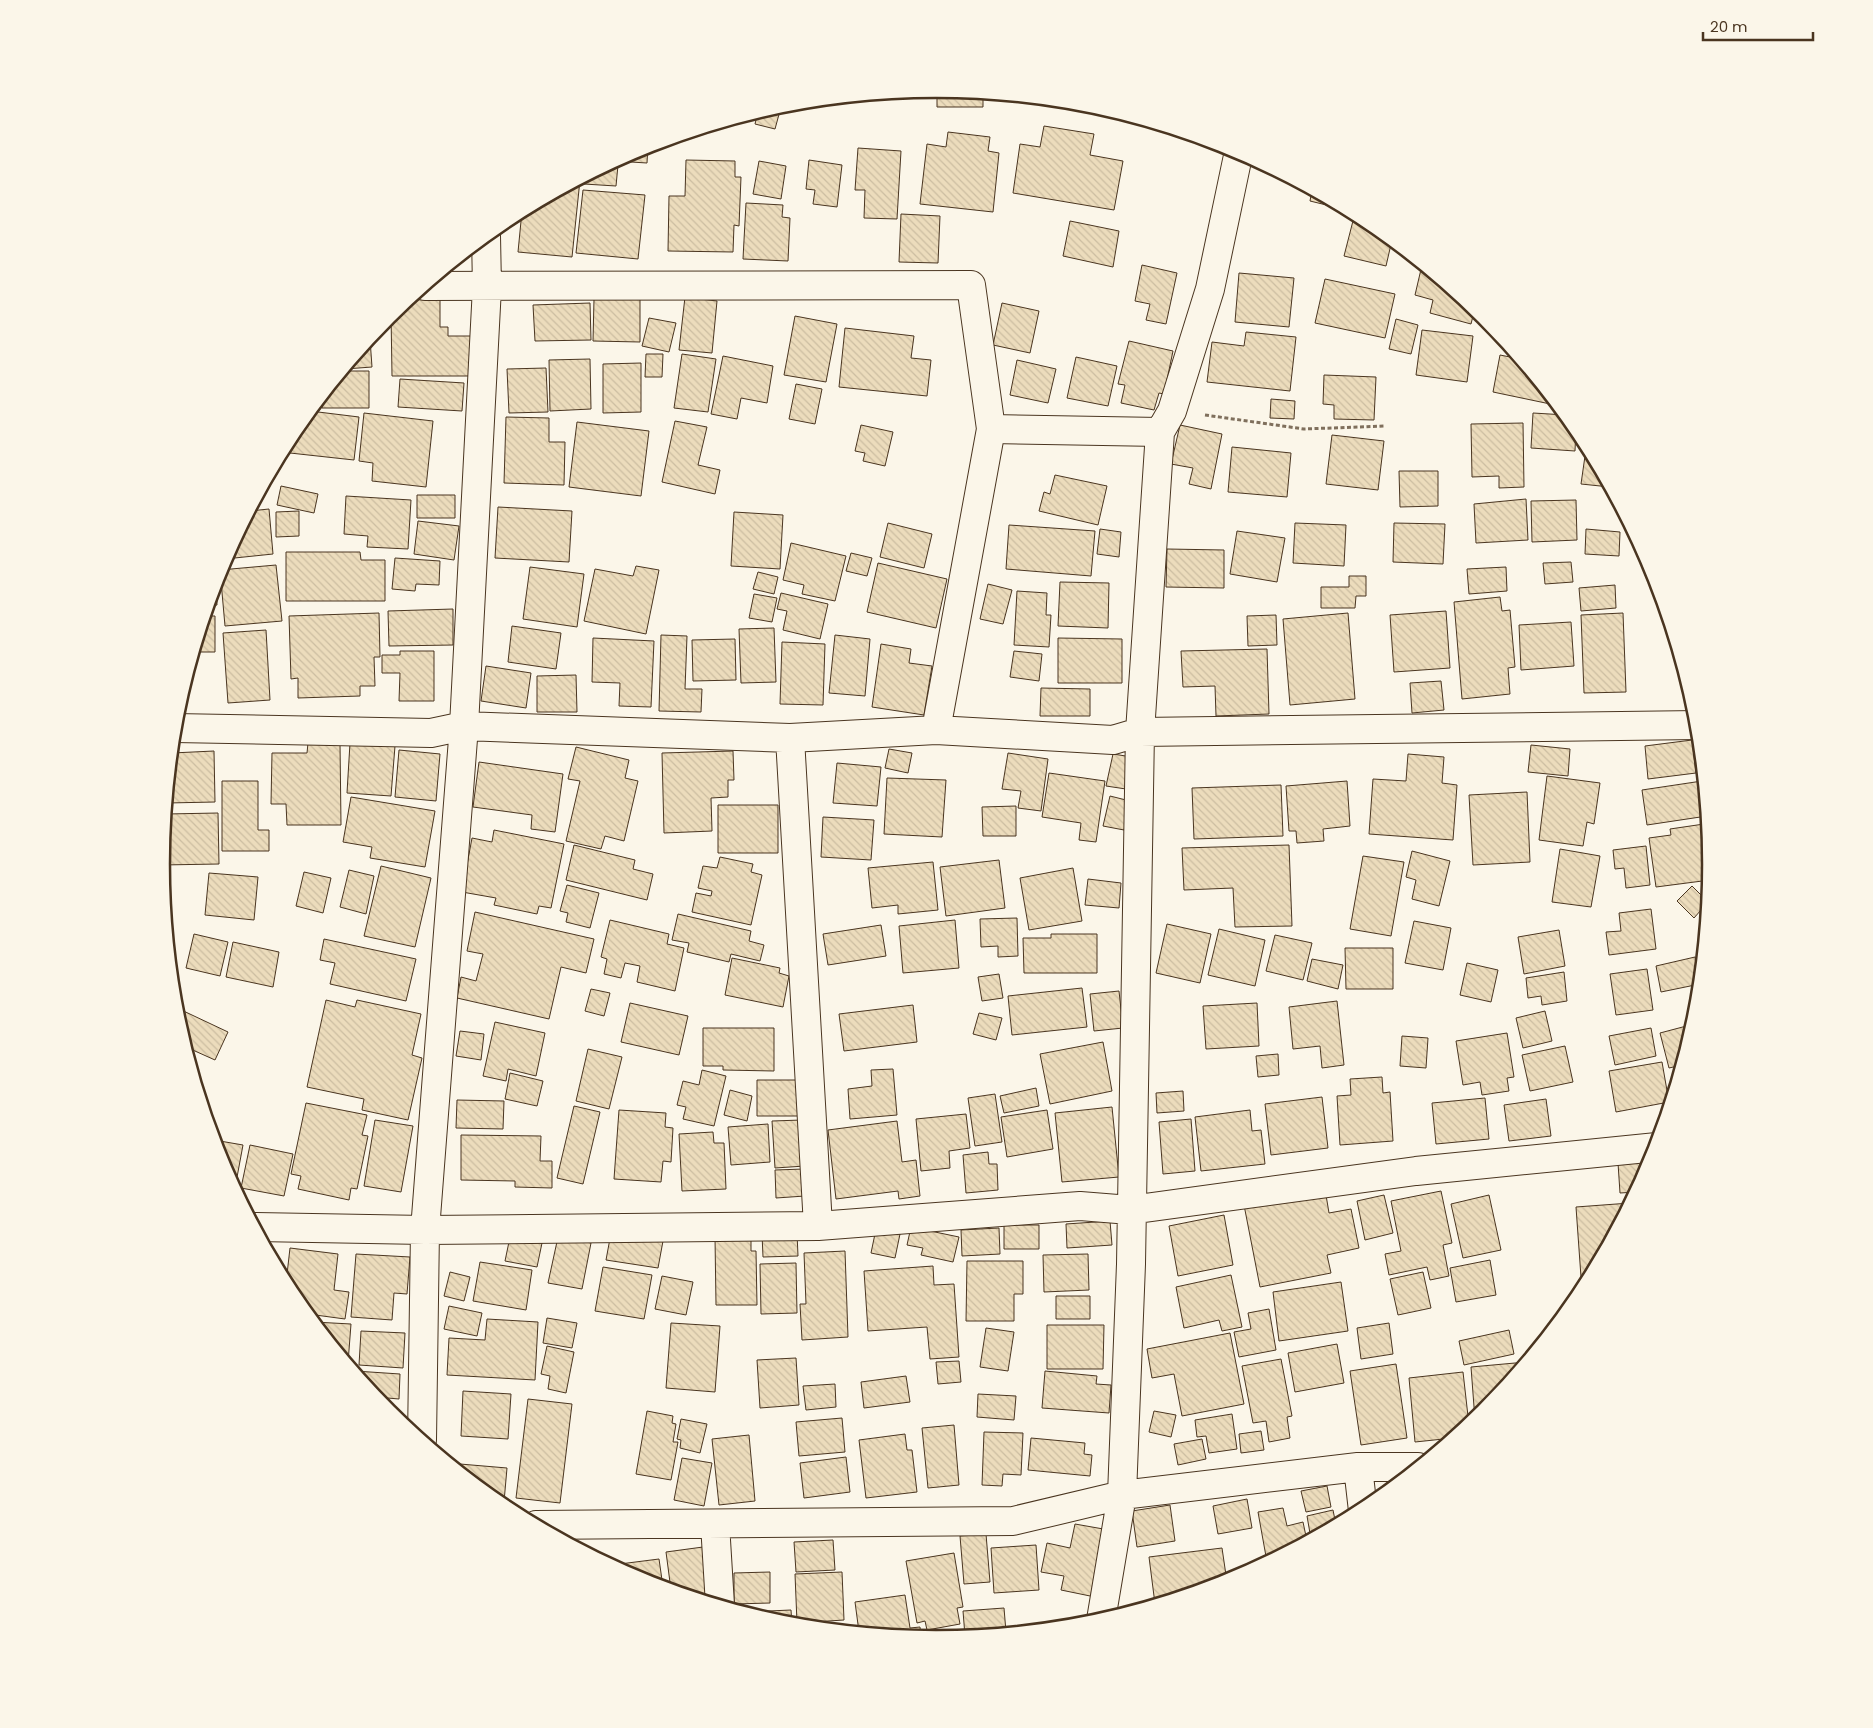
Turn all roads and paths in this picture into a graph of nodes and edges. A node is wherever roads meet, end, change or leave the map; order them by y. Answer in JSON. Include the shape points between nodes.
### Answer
{"nodes":[{"id":1,"x":1238,"y":160,"type":"edge"},
{"id":2,"x":486,"y":245,"type":"edge"},
{"id":3,"x":433,"y":286,"type":"edge"},
{"id":4,"x":487,"y":287,"type":"junction"},
{"id":5,"x":1166,"y":421,"type":"junction"},
{"id":6,"x":1385,"y":426,"type":"dead end"},
{"id":7,"x":991,"y":429,"type":"junction"},
{"id":8,"x":1690,"y":725,"type":"edge"},
{"id":9,"x":464,"y":726,"type":"junction"},
{"id":10,"x":183,"y":728,"type":"edge"},
{"id":11,"x":936,"y":730,"type":"junction"},
{"id":12,"x":1140,"y":732,"type":"junction"},
{"id":13,"x":790,"y":738,"type":"junction"},
{"id":14,"x":1648,"y":1148,"type":"edge"},
{"id":15,"x":1130,"y":1210,"type":"junction"},
{"id":16,"x":818,"y":1226,"type":"junction"},
{"id":17,"x":262,"y":1227,"type":"edge"},
{"id":18,"x":425,"y":1230,"type":"junction"},
{"id":19,"x":422,"y":1432,"type":"edge"},
{"id":20,"x":1409,"y":1467,"type":"edge"},
{"id":21,"x":1358,"y":1468,"type":"junction"},
{"id":22,"x":1122,"y":1495,"type":"junction"},
{"id":23,"x":1362,"y":1501,"type":"edge"},
{"id":24,"x":715,"y":1524,"type":"junction"},
{"id":25,"x":548,"y":1525,"type":"edge"},
{"id":26,"x":720,"y":1599,"type":"edge"},
{"id":27,"x":1102,"y":1612,"type":"edge"}],
"edges":[{"from":1,"to":5,"type":"street","via":[[1210,289]]},
{"from":2,"to":4,"type":"street"},
{"from":3,"to":4,"type":"street"},
{"from":4,"to":7,"type":"street","via":[[971,285]]},
{"from":4,"to":9,"type":"street"},
{"from":5,"to":6,"type":"path","via":[[1304,430]]},
{"from":5,"to":7,"type":"street"},
{"from":5,"to":12,"type":"street"},
{"from":7,"to":11,"type":"street"},
{"from":8,"to":12,"type":"street"},
{"from":9,"to":10,"type":"street","via":[[431,733]]},
{"from":9,"to":13,"type":"street"},
{"from":9,"to":18,"type":"street"},
{"from":11,"to":12,"type":"street","via":[[1113,740]]},
{"from":11,"to":13,"type":"street"},
{"from":12,"to":15,"type":"street"},
{"from":13,"to":16,"type":"street"},
{"from":14,"to":15,"type":"street","via":[[1416,1171]]},
{"from":15,"to":16,"type":"street","via":[[1080,1206]]},
{"from":15,"to":22,"type":"street","via":[[1131,1264]]},
{"from":16,"to":18,"type":"street"},
{"from":17,"to":18,"type":"street"},
{"from":18,"to":19,"type":"street"},
{"from":20,"to":21,"type":"street"},
{"from":21,"to":22,"type":"street"},
{"from":21,"to":23,"type":"street"},
{"from":22,"to":24,"type":"street","via":[[1013,1521]]},
{"from":22,"to":27,"type":"street"},
{"from":24,"to":25,"type":"street"},
{"from":24,"to":26,"type":"street"}]}
